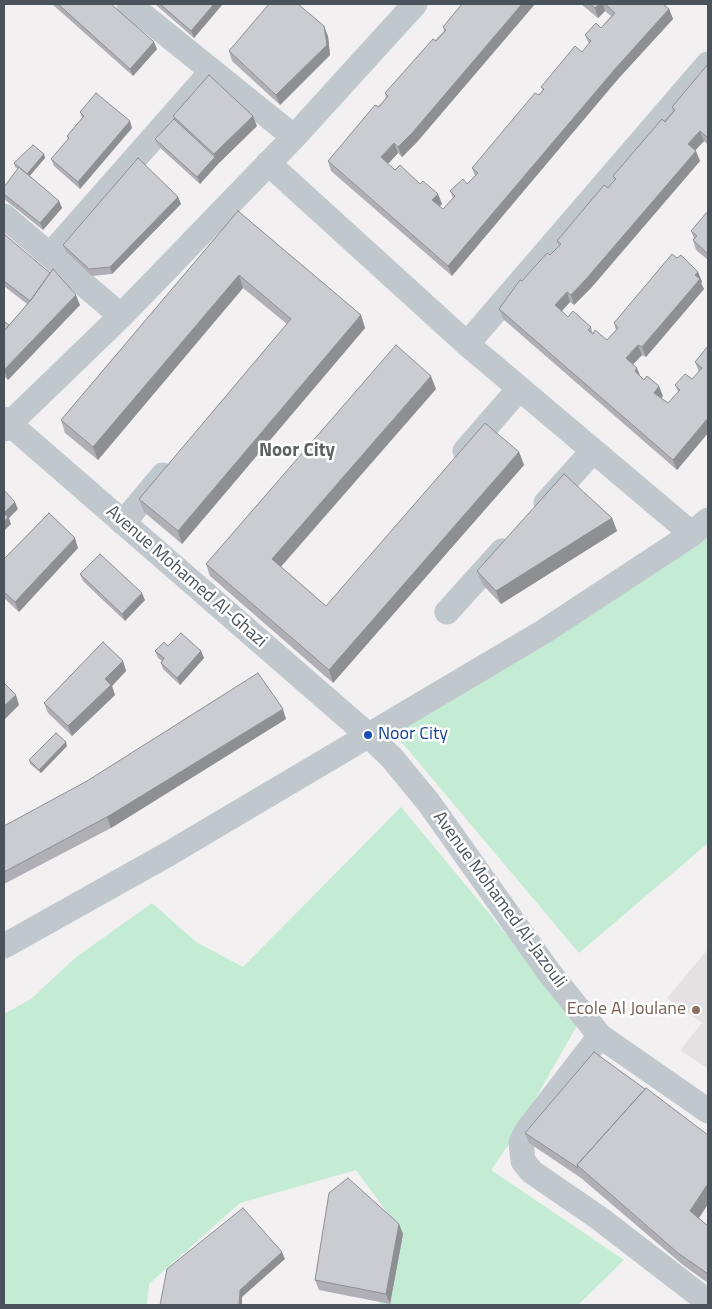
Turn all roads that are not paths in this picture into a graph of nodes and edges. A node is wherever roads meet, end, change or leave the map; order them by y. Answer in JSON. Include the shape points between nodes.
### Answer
{"nodes":[{"id":1,"x":129,"y":4,"type":"edge"},
{"id":2,"x":415,"y":4,"type":"edge"},
{"id":3,"x":708,"y":64,"type":"edge"},
{"id":4,"x":212,"y":71,"type":"junction"},
{"id":5,"x":294,"y":137,"type":"junction"},
{"id":6,"x":268,"y":163,"type":"junction"},
{"id":7,"x":4,"y":216,"type":"edge"},
{"id":8,"x":50,"y":255,"type":"junction"},
{"id":9,"x":121,"y":316,"type":"junction"},
{"id":10,"x":467,"y":344,"type":"junction"},
{"id":11,"x":519,"y":389,"type":"junction"},
{"id":12,"x":6,"y":424,"type":"edge"},
{"id":13,"x":593,"y":451,"type":"junction"},
{"id":14,"x":180,"y":455,"type":"edge"},
{"id":15,"x":453,"y":466,"type":"edge"},
{"id":16,"x":123,"y":523,"type":"junction"},
{"id":17,"x":700,"y":527,"type":"edge"},
{"id":18,"x":447,"y":612,"type":"dead end"},
{"id":19,"x":368,"y":735,"type":"junction"},
{"id":20,"x":4,"y":946,"type":"edge"},
{"id":21,"x":600,"y":1036,"type":"junction"},
{"id":22,"x":708,"y":1110,"type":"edge"},
{"id":23,"x":708,"y":1302,"type":"edge"}],
"edges":[{"from":1,"to":4,"type":"street"},
{"from":2,"to":5,"type":"street"},
{"from":3,"to":10,"type":"street"},
{"from":4,"to":5,"type":"street"},
{"from":4,"to":8,"type":"street"},
{"from":5,"to":6,"type":"street"},
{"from":6,"to":9,"type":"street"},
{"from":6,"to":10,"type":"street"},
{"from":7,"to":8,"type":"street"},
{"from":8,"to":9,"type":"street"},
{"from":9,"to":12,"type":"street"},
{"from":10,"to":11,"type":"street"},
{"from":11,"to":13,"type":"street"},
{"from":11,"to":15,"type":"street"},
{"from":12,"to":16,"type":"street","name":"Avenue Mohamed Al-Ghazi"},
{"from":13,"to":17,"type":"street"},
{"from":13,"to":18,"type":"street"},
{"from":14,"to":16,"type":"street"},
{"from":16,"to":19,"type":"street","name":"Avenue Mohamed Al-Ghazi"},
{"from":17,"to":19,"type":"street","via":[[543,632]]},
{"from":19,"to":20,"type":"street","via":[[178,849]]},
{"from":19,"to":21,"type":"street","name":"Avenue Mohamed Al-Jazouli","via":[[392,758],[429,803],[548,971]]},
{"from":21,"to":22,"type":"street","name":"Avenue Mohamed Al-Jazouli"},
{"from":21,"to":23,"type":"street","via":[[526,1132],[522,1143],[523,1161],[532,1172],[599,1218]]}]}
